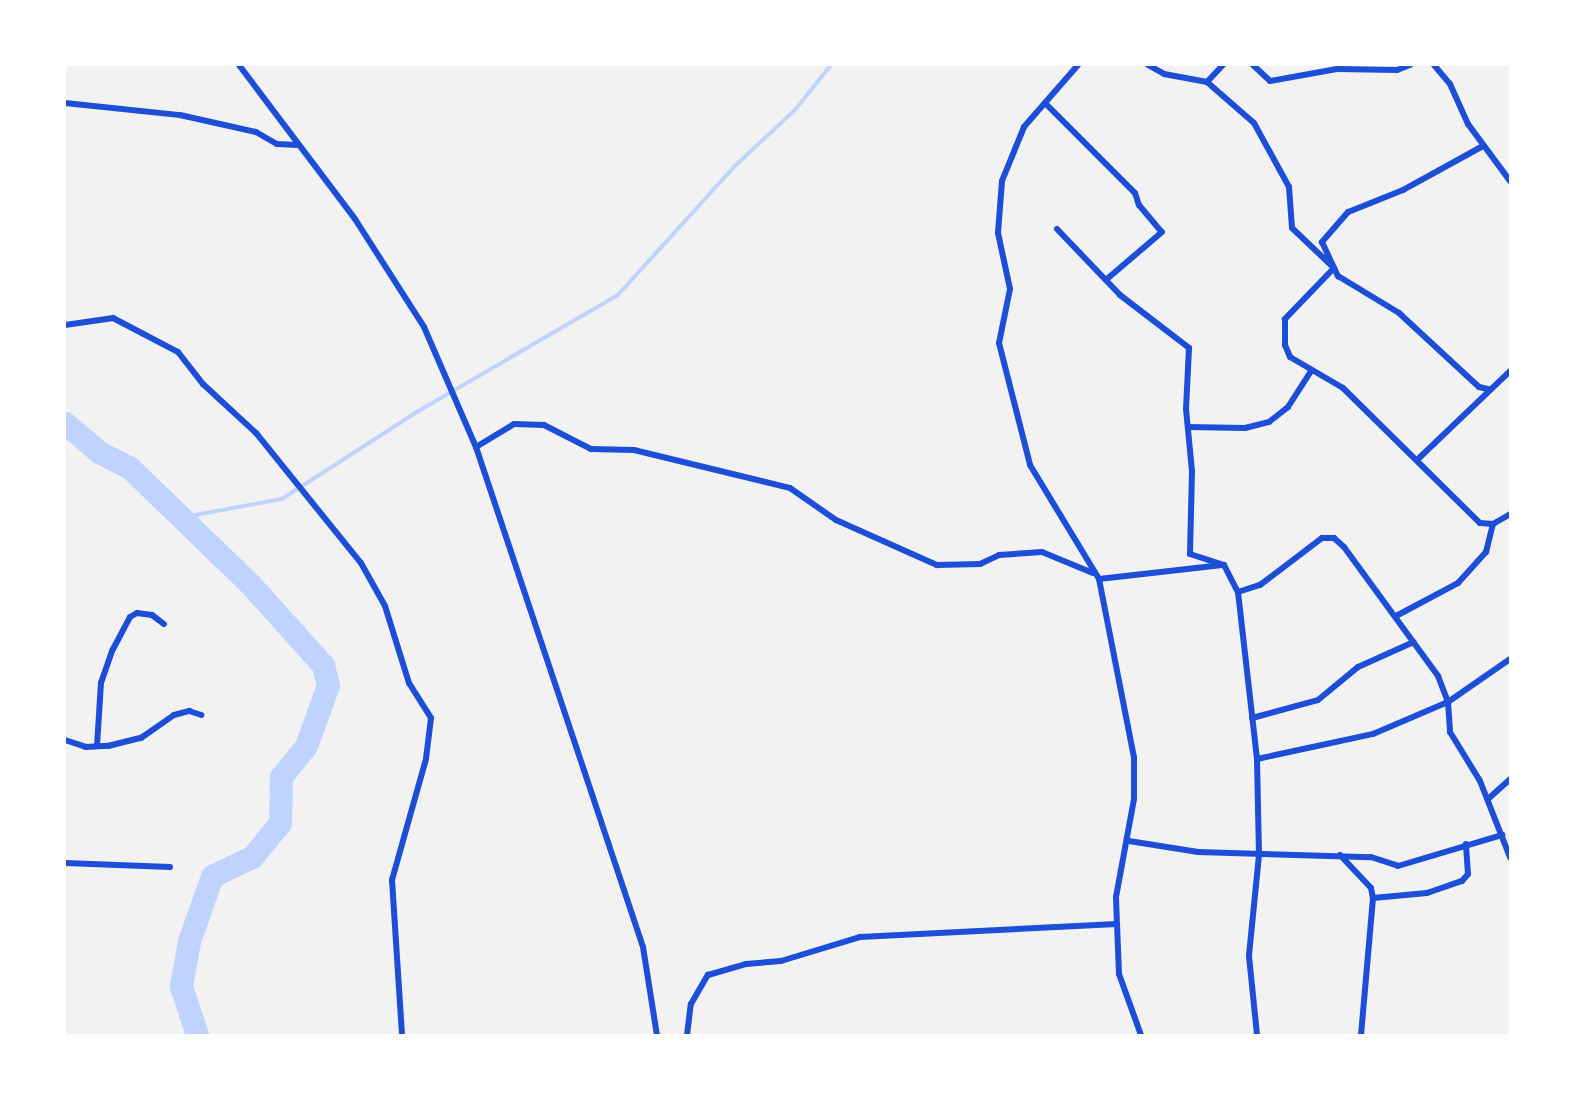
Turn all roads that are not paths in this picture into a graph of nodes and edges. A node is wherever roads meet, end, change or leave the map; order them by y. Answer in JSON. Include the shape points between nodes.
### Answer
{"nodes":[{"id":1,"x":239,"y":65,"type":"edge"},
{"id":2,"x":1078,"y":65,"type":"edge"},
{"id":3,"x":1148,"y":65,"type":"edge"},
{"id":4,"x":1223,"y":65,"type":"edge"},
{"id":5,"x":1253,"y":65,"type":"edge"},
{"id":6,"x":1410,"y":65,"type":"edge"},
{"id":7,"x":1434,"y":65,"type":"edge"},
{"id":8,"x":1207,"y":82,"type":"junction"},
{"id":9,"x":65,"y":103,"type":"edge"},
{"id":10,"x":1045,"y":103,"type":"junction"},
{"id":11,"x":298,"y":145,"type":"junction"},
{"id":12,"x":1483,"y":146,"type":"junction"},
{"id":13,"x":1510,"y":181,"type":"edge"},
{"id":14,"x":1057,"y":229,"type":"dead end"},
{"id":15,"x":1334,"y":268,"type":"junction"},
{"id":16,"x":1107,"y":279,"type":"junction"},
{"id":17,"x":65,"y":325,"type":"edge"},
{"id":18,"x":1510,"y":371,"type":"edge"},
{"id":19,"x":1311,"y":372,"type":"junction"},
{"id":20,"x":1488,"y":388,"type":"junction"},
{"id":21,"x":1188,"y":427,"type":"junction"},
{"id":22,"x":476,"y":447,"type":"junction"},
{"id":23,"x":1417,"y":460,"type":"junction"},
{"id":24,"x":1510,"y":514,"type":"edge"},
{"id":25,"x":1493,"y":524,"type":"junction"},
{"id":26,"x":1224,"y":565,"type":"junction"},
{"id":27,"x":1099,"y":579,"type":"junction"},
{"id":28,"x":1238,"y":592,"type":"junction"},
{"id":29,"x":1396,"y":616,"type":"junction"},
{"id":30,"x":164,"y":624,"type":"dead end"},
{"id":31,"x":1415,"y":642,"type":"junction"},
{"id":32,"x":1510,"y":659,"type":"edge"},
{"id":33,"x":1448,"y":702,"type":"junction"},
{"id":34,"x":201,"y":715,"type":"dead end"},
{"id":35,"x":1252,"y":718,"type":"junction"},
{"id":36,"x":65,"y":740,"type":"edge"},
{"id":37,"x":97,"y":746,"type":"junction"},
{"id":38,"x":1256,"y":759,"type":"junction"},
{"id":39,"x":1510,"y":779,"type":"edge"},
{"id":40,"x":1488,"y":799,"type":"junction"},
{"id":41,"x":1502,"y":835,"type":"junction"},
{"id":42,"x":1129,"y":841,"type":"junction"},
{"id":43,"x":1466,"y":844,"type":"junction"},
{"id":44,"x":1339,"y":854,"type":"junction"},
{"id":45,"x":1259,"y":855,"type":"junction"},
{"id":46,"x":1510,"y":857,"type":"edge"},
{"id":47,"x":65,"y":863,"type":"edge"},
{"id":48,"x":170,"y":867,"type":"dead end"},
{"id":49,"x":1373,"y":898,"type":"junction"},
{"id":50,"x":1117,"y":924,"type":"junction"},
{"id":51,"x":402,"y":1035,"type":"edge"},
{"id":52,"x":657,"y":1035,"type":"edge"},
{"id":53,"x":687,"y":1035,"type":"edge"},
{"id":54,"x":1141,"y":1035,"type":"edge"},
{"id":55,"x":1257,"y":1035,"type":"edge"},
{"id":56,"x":1362,"y":1035,"type":"edge"}],
"edges":[{"from":1,"to":11,"type":"street"},
{"from":2,"to":10,"type":"street"},
{"from":3,"to":8,"type":"street","via":[[1164,74]]},
{"from":4,"to":8,"type":"street"},
{"from":5,"to":6,"type":"street","via":[[1270,81],[1337,69],[1397,70]]},
{"from":7,"to":12,"type":"street"},
{"from":8,"to":15,"type":"street","via":[[1264,135],[1292,196],[1292,228]]},
{"from":9,"to":11,"type":"street","via":[[180,115],[256,132],[277,144]]},
{"from":10,"to":16,"type":"street","via":[[1135,193],[1139,205],[1162,232]]},
{"from":10,"to":27,"type":"street","via":[[1024,127],[1002,181],[998,233],[1010,289],[999,343],[1030,465]]},
{"from":11,"to":22,"type":"street","via":[[355,219],[424,327]]},
{"from":12,"to":13,"type":"street"},
{"from":12,"to":15,"type":"street","via":[[1403,190],[1348,212],[1322,242]]},
{"from":14,"to":16,"type":"street"},
{"from":15,"to":19,"type":"street","via":[[1285,319],[1284,345],[1290,357]]},
{"from":15,"to":20,"type":"street","via":[[1361,292],[1399,313],[1479,387]]},
{"from":16,"to":21,"type":"street","via":[[1120,295],[1189,348]]},
{"from":17,"to":51,"type":"street","via":[[113,318],[178,352],[203,384],[256,433],[361,563],[385,606],[409,683],[431,718],[426,759],[392,880]]},
{"from":18,"to":20,"type":"street"},
{"from":19,"to":21,"type":"street","via":[[1288,407],[1269,422],[1245,428]]},
{"from":19,"to":23,"type":"street","via":[[1343,388]]},
{"from":20,"to":23,"type":"street"},
{"from":21,"to":26,"type":"street","via":[[1190,554]]},
{"from":22,"to":27,"type":"street","via":[[514,425],[544,425],[582,447],[634,450],[790,488],[836,520],[937,565],[980,564],[999,555],[1042,552],[1079,565]]},
{"from":22,"to":52,"type":"street","via":[[643,947]]},
{"from":23,"to":25,"type":"street","via":[[1480,523]]},
{"from":24,"to":25,"type":"street"},
{"from":25,"to":29,"type":"street","via":[[1486,552],[1458,583]]},
{"from":26,"to":27,"type":"street"},
{"from":26,"to":28,"type":"street"},
{"from":27,"to":42,"type":"street","via":[[1134,757]]},
{"from":28,"to":29,"type":"street","via":[[1260,585],[1322,538],[1334,538],[1369,575]]},
{"from":28,"to":35,"type":"street"},
{"from":29,"to":31,"type":"street"},
{"from":30,"to":37,"type":"street","via":[[144,612],[131,617],[124,628],[102,683]]},
{"from":31,"to":33,"type":"street","via":[[1438,676]]},
{"from":31,"to":35,"type":"street","via":[[1358,667],[1318,700]]},
{"from":32,"to":33,"type":"street"},
{"from":33,"to":38,"type":"street","via":[[1373,734]]},
{"from":33,"to":40,"type":"street","via":[[1450,732]]},
{"from":34,"to":37,"type":"street","via":[[189,711],[174,715],[141,738]]},
{"from":35,"to":38,"type":"street"},
{"from":36,"to":37,"type":"street"},
{"from":38,"to":45,"type":"street"},
{"from":39,"to":40,"type":"street"},
{"from":40,"to":41,"type":"street"},
{"from":41,"to":43,"type":"street"},
{"from":41,"to":46,"type":"street"},
{"from":42,"to":45,"type":"street"},
{"from":42,"to":50,"type":"street","via":[[1116,897]]},
{"from":43,"to":44,"type":"street","via":[[1398,866]]},
{"from":43,"to":49,"type":"street","via":[[1468,874],[1462,881],[1427,893]]},
{"from":44,"to":45,"type":"street"},
{"from":44,"to":49,"type":"street","via":[[1371,888]]},
{"from":45,"to":55,"type":"street","via":[[1249,957]]},
{"from":47,"to":48,"type":"street"},
{"from":49,"to":56,"type":"street"},
{"from":50,"to":53,"type":"street","via":[[860,937],[781,961],[746,964],[708,975],[691,1004]]},
{"from":50,"to":54,"type":"street","via":[[1119,974]]}]}
